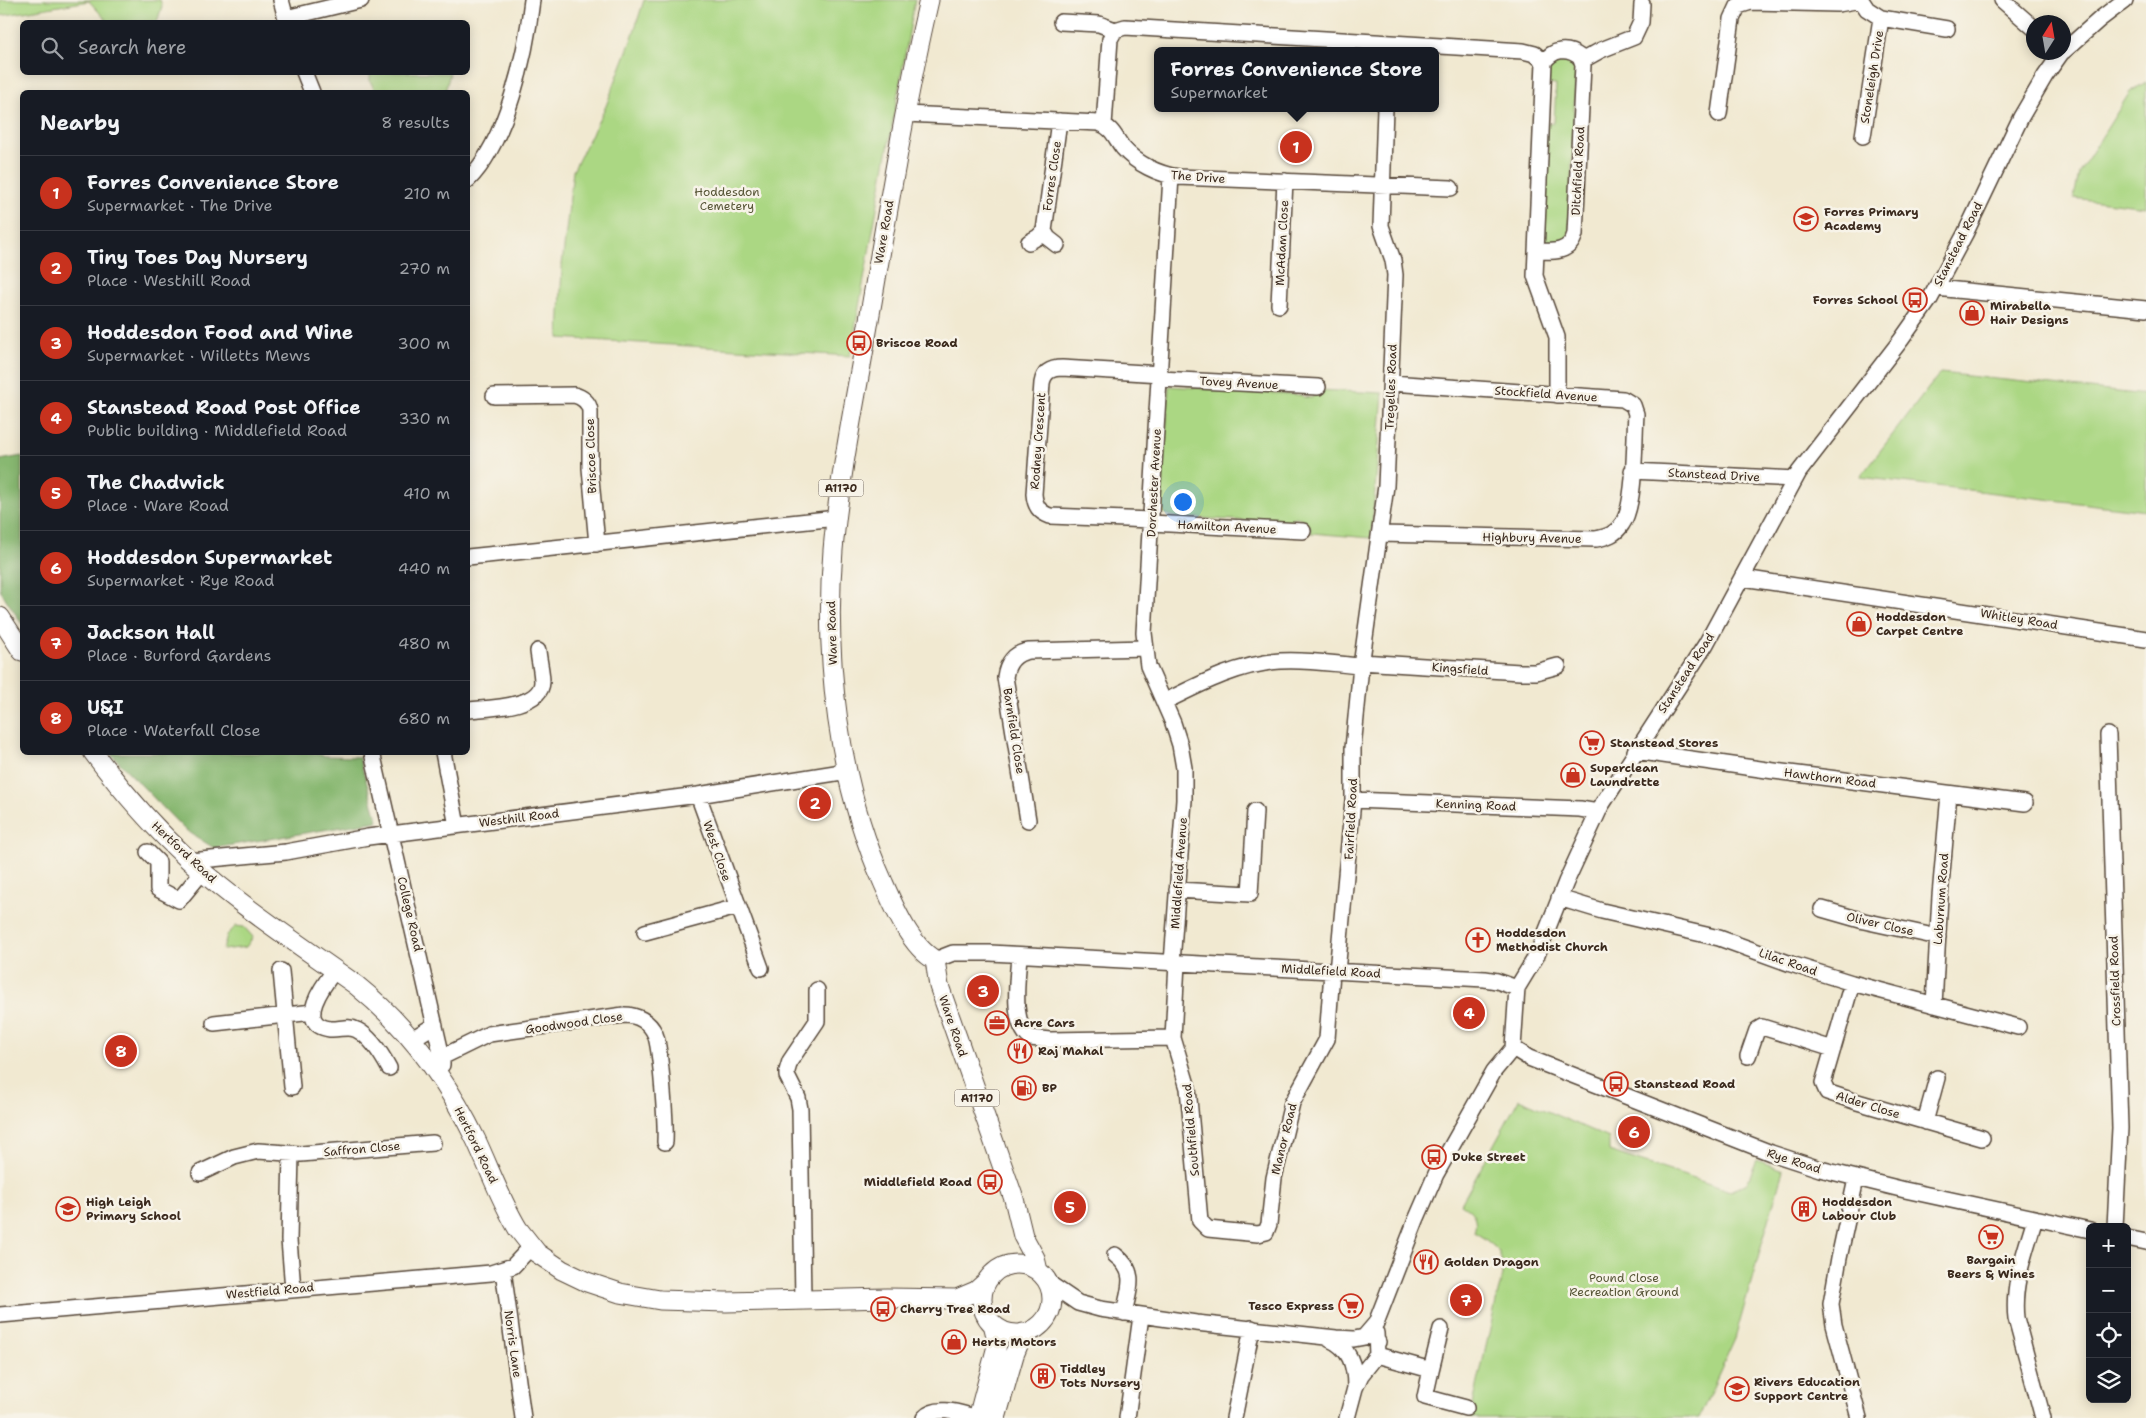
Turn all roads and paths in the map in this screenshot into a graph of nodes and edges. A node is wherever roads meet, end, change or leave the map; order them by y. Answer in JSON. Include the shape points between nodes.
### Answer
{"nodes":[{"id":1,"x":281,"y":0,"type":"edge"},
{"id":2,"x":361,"y":0,"type":"edge"},
{"id":3,"x":532,"y":0,"type":"edge"},
{"id":4,"x":929,"y":0,"type":"edge"},
{"id":5,"x":1861,"y":0,"type":"edge"},
{"id":6,"x":2002,"y":0,"type":"edge"},
{"id":7,"x":2126,"y":0,"type":"edge"},
{"id":8,"x":1642,"y":4,"type":"dead end"},
{"id":9,"x":1881,"y":18,"type":"junction"},
{"id":10,"x":287,"y":20,"type":"edge"},
{"id":11,"x":2026,"y":21,"type":"edge"},
{"id":12,"x":1061,"y":22,"type":"dead end"},
{"id":13,"x":1947,"y":29,"type":"dead end"},
{"id":14,"x":1115,"y":30,"type":"junction"},
{"id":15,"x":2071,"y":44,"type":"edge"},
{"id":16,"x":1387,"y":47,"type":"edge"},
{"id":17,"x":1439,"y":48,"type":"edge"},
{"id":18,"x":1583,"y":60,"type":"junction"},
{"id":19,"x":2058,"y":60,"type":"edge"},
{"id":20,"x":1544,"y":62,"type":"junction"},
{"id":21,"x":305,"y":75,"type":"edge"},
{"id":22,"x":311,"y":90,"type":"edge"},
{"id":23,"x":1385,"y":112,"type":"edge"},
{"id":24,"x":905,"y":114,"type":"junction"},
{"id":25,"x":1720,"y":114,"type":"dead end"},
{"id":26,"x":1059,"y":121,"type":"junction"},
{"id":27,"x":1104,"y":125,"type":"junction"},
{"id":28,"x":1863,"y":136,"type":"dead end"},
{"id":29,"x":1171,"y":176,"type":"junction"},
{"id":30,"x":470,"y":178,"type":"edge"},
{"id":31,"x":1285,"y":181,"type":"junction"},
{"id":32,"x":1382,"y":185,"type":"junction"},
{"id":33,"x":1451,"y":188,"type":"dead end"},
{"id":34,"x":1044,"y":231,"type":"junction"},
{"id":35,"x":1029,"y":242,"type":"dead end"},
{"id":36,"x":1057,"y":246,"type":"dead end"},
{"id":37,"x":1536,"y":251,"type":"junction"},
{"id":38,"x":1936,"y":288,"type":"junction"},
{"id":39,"x":1279,"y":305,"type":"dead end"},
{"id":40,"x":2146,"y":309,"type":"edge"},
{"id":41,"x":1160,"y":376,"type":"junction"},
{"id":42,"x":1391,"y":383,"type":"junction"},
{"id":43,"x":1318,"y":387,"type":"dead end"},
{"id":44,"x":1557,"y":395,"type":"junction"},
{"id":45,"x":494,"y":396,"type":"dead end"},
{"id":46,"x":1632,"y":471,"type":"junction"},
{"id":47,"x":1795,"y":479,"type":"junction"},
{"id":48,"x":837,"y":518,"type":"junction"},
{"id":49,"x":1152,"y":522,"type":"junction"},
{"id":50,"x":1303,"y":531,"type":"dead end"},
{"id":51,"x":1381,"y":534,"type":"junction"},
{"id":52,"x":597,"y":544,"type":"junction"},
{"id":53,"x":470,"y":557,"type":"edge"},
{"id":54,"x":1743,"y":578,"type":"junction"},
{"id":55,"x":0,"y":617,"type":"edge"},
{"id":56,"x":2146,"y":639,"type":"edge"},
{"id":57,"x":20,"y":648,"type":"edge"},
{"id":58,"x":1145,"y":648,"type":"junction"},
{"id":59,"x":538,"y":651,"type":"dead end"},
{"id":60,"x":1361,"y":664,"type":"junction"},
{"id":61,"x":1558,"y":666,"type":"dead end"},
{"id":62,"x":1164,"y":702,"type":"junction"},
{"id":63,"x":470,"y":710,"type":"edge"},
{"id":64,"x":2108,"y":735,"type":"dead end"},
{"id":65,"x":1635,"y":751,"type":"junction"},
{"id":66,"x":95,"y":755,"type":"edge"},
{"id":67,"x":373,"y":755,"type":"edge"},
{"id":68,"x":444,"y":755,"type":"edge"},
{"id":69,"x":848,"y":771,"type":"junction"},
{"id":70,"x":1184,"y":783,"type":"joint"},
{"id":71,"x":1949,"y":794,"type":"junction"},
{"id":72,"x":698,"y":795,"type":"junction"},
{"id":73,"x":1354,"y":800,"type":"junction"},
{"id":74,"x":2025,"y":803,"type":"dead end"},
{"id":75,"x":1256,"y":811,"type":"dead end"},
{"id":76,"x":1598,"y":812,"type":"junction"},
{"id":77,"x":1028,"y":820,"type":"dead end"},
{"id":78,"x":457,"y":826,"type":"junction"},
{"id":79,"x":391,"y":834,"type":"junction"},
{"id":80,"x":148,"y":852,"type":"dead end"},
{"id":81,"x":197,"y":866,"type":"junction"},
{"id":82,"x":1177,"y":890,"type":"junction"},
{"id":83,"x":1559,"y":898,"type":"junction"},
{"id":84,"x":737,"y":907,"type":"junction"},
{"id":85,"x":1822,"y":909,"type":"dead end"},
{"id":86,"x":646,"y":932,"type":"dead end"},
{"id":87,"x":1938,"y":937,"type":"junction"},
{"id":88,"x":1019,"y":955,"type":"junction"},
{"id":89,"x":935,"y":960,"type":"junction"},
{"id":90,"x":1174,"y":963,"type":"junction"},
{"id":91,"x":761,"y":968,"type":"dead end"},
{"id":92,"x":335,"y":970,"type":"junction"},
{"id":93,"x":281,"y":971,"type":"dead end"},
{"id":94,"x":1335,"y":972,"type":"junction"},
{"id":95,"x":1852,"y":983,"type":"junction"},
{"id":96,"x":1517,"y":988,"type":"junction"},
{"id":97,"x":817,"y":990,"type":"dead end"},
{"id":98,"x":1934,"y":1005,"type":"junction"},
{"id":99,"x":313,"y":1012,"type":"junction"},
{"id":100,"x":285,"y":1016,"type":"junction"},
{"id":101,"x":214,"y":1023,"type":"dead end"},
{"id":102,"x":435,"y":1025,"type":"junction"},
{"id":103,"x":2018,"y":1027,"type":"dead end"},
{"id":104,"x":1173,"y":1038,"type":"junction"},
{"id":105,"x":412,"y":1039,"type":"junction"},
{"id":106,"x":1513,"y":1048,"type":"junction"},
{"id":107,"x":1833,"y":1049,"type":"junction"},
{"id":108,"x":1748,"y":1056,"type":"dead end"},
{"id":109,"x":442,"y":1057,"type":"junction"},
{"id":110,"x":389,"y":1068,"type":"dead end"},
{"id":111,"x":440,"y":1076,"type":"junction"},
{"id":112,"x":1937,"y":1078,"type":"dead end"},
{"id":113,"x":292,"y":1086,"type":"dead end"},
{"id":114,"x":1925,"y":1122,"type":"junction"},
{"id":115,"x":1982,"y":1138,"type":"dead end"},
{"id":116,"x":433,"y":1142,"type":"dead end"},
{"id":117,"x":664,"y":1142,"type":"dead end"},
{"id":118,"x":291,"y":1154,"type":"junction"},
{"id":119,"x":200,"y":1173,"type":"dead end"},
{"id":120,"x":1856,"y":1179,"type":"junction"},
{"id":121,"x":2035,"y":1218,"type":"junction"},
{"id":122,"x":2115,"y":1223,"type":"edge"},
{"id":123,"x":1269,"y":1224,"type":"joint"},
{"id":124,"x":2086,"y":1229,"type":"edge"},
{"id":125,"x":1023,"y":1236,"type":"junction"},
{"id":126,"x":2131,"y":1239,"type":"edge"},
{"id":127,"x":2146,"y":1242,"type":"edge"},
{"id":128,"x":531,"y":1247,"type":"junction"},
{"id":129,"x":1115,"y":1254,"type":"dead end"},
{"id":130,"x":1005,"y":1266,"type":"junction"},
{"id":131,"x":503,"y":1270,"type":"junction"},
{"id":132,"x":1043,"y":1277,"type":"junction"},
{"id":133,"x":986,"y":1282,"type":"junction"},
{"id":134,"x":293,"y":1289,"type":"junction"},
{"id":135,"x":957,"y":1299,"type":"junction"},
{"id":136,"x":803,"y":1300,"type":"junction"},
{"id":137,"x":1124,"y":1313,"type":"junction"},
{"id":138,"x":0,"y":1315,"type":"edge"},
{"id":139,"x":1141,"y":1316,"type":"junction"},
{"id":140,"x":990,"y":1321,"type":"junction"},
{"id":141,"x":1252,"y":1328,"type":"junction"},
{"id":142,"x":1442,"y":1329,"type":"dead end"},
{"id":143,"x":1023,"y":1333,"type":"junction"},
{"id":144,"x":1323,"y":1336,"type":"junction"},
{"id":145,"x":1373,"y":1345,"type":"junction"},
{"id":146,"x":1430,"y":1370,"type":"junction"},
{"id":147,"x":1354,"y":1388,"type":"junction"},
{"id":148,"x":1466,"y":1408,"type":"dead end"},
{"id":149,"x":1001,"y":1417,"type":"edge"},
{"id":150,"x":523,"y":1418,"type":"edge"},
{"id":151,"x":924,"y":1418,"type":"edge"},
{"id":152,"x":978,"y":1418,"type":"edge"},
{"id":153,"x":1127,"y":1418,"type":"edge"},
{"id":154,"x":1234,"y":1418,"type":"edge"},
{"id":155,"x":1347,"y":1418,"type":"edge"},
{"id":156,"x":1859,"y":1418,"type":"edge"},
{"id":157,"x":2043,"y":1418,"type":"edge"}],
"edges":[{"from":1,"to":10,"type":"street"},
{"from":2,"to":10,"type":"street"},
{"from":3,"to":30,"type":"street","via":[[526,39],[505,115],[484,160]]},
{"from":4,"to":24,"type":"main road","name":"Ware Road","number":"A1170"},
{"from":5,"to":9,"type":"street","name":"Stoneleigh Drive","via":[[1867,9]]},
{"from":5,"to":25,"type":"street","name":"Stoneleigh Drive","via":[[1838,4],[1751,2],[1738,6],[1732,19]]},
{"from":6,"to":11,"type":"street"},
{"from":7,"to":15,"type":"street","name":"Stanstead Road"},
{"from":8,"to":18,"type":"street","via":[[1639,29],[1634,37]]},
{"from":9,"to":13,"type":"street","name":"Stoneleigh Drive"},
{"from":9,"to":28,"type":"street","name":"Stoneleigh Drive"},
{"from":12,"to":14,"type":"street","via":[[1099,24]]},
{"from":14,"to":16,"type":"street","via":[[1131,28]]},
{"from":14,"to":27,"type":"street","via":[[1109,46]]},
{"from":17,"to":20,"type":"street","via":[[1524,50]]},
{"from":18,"to":20,"type":"street","via":[[1576,53],[1564,50],[1551,54]]},
{"from":18,"to":37,"type":"street","name":"Ditchfield Road","via":[[1575,234],[1573,241],[1564,249]]},
{"from":19,"to":38,"type":"street","name":"Stanstead Road","via":[[2021,116]]},
{"from":20,"to":37,"type":"street"},
{"from":21,"to":22,"type":"street"},
{"from":23,"to":32,"type":"street","name":"Tregelles Road"},
{"from":24,"to":26,"type":"street"},
{"from":24,"to":48,"type":"main road","name":"Ware Road","number":"A1170"},
{"from":26,"to":27,"type":"street"},
{"from":26,"to":34,"type":"street","name":"Forres Close"},
{"from":27,"to":29,"type":"street","name":"The Drive","via":[[1136,161]]},
{"from":29,"to":31,"type":"street","name":"The Drive"},
{"from":29,"to":41,"type":"street","name":"Dorchester Avenue"},
{"from":31,"to":32,"type":"street","name":"The Drive"},
{"from":31,"to":39,"type":"street","name":"McAdam Close"},
{"from":32,"to":33,"type":"street","name":"The Drive"},
{"from":32,"to":42,"type":"street","name":"Tregelles Road","via":[[1381,226],[1395,275]]},
{"from":34,"to":35,"type":"street"},
{"from":34,"to":36,"type":"street"},
{"from":37,"to":44,"type":"street","via":[[1536,283],[1557,337]]},
{"from":38,"to":40,"type":"street"},
{"from":38,"to":47,"type":"street","name":"Stanstead Road","via":[[1901,340],[1813,451]]},
{"from":41,"to":43,"type":"street","name":"Tovey Avenue"},
{"from":41,"to":49,"type":"street","name":"Dorchester Avenue"},
{"from":41,"to":49,"type":"street","name":"Rodney Crescent","via":[[1056,368],[1048,372],[1042,383],[1034,494],[1039,510],[1050,516]]},
{"from":42,"to":44,"type":"street","name":"Stockfield Avenue"},
{"from":42,"to":51,"type":"street","name":"Tregelles Road"},
{"from":44,"to":46,"type":"street","name":"Stockfield Avenue","via":[[1623,399],[1632,406],[1636,414]]},
{"from":45,"to":52,"type":"street","name":"Briscoe Close","via":[[574,395],[588,404]]},
{"from":46,"to":47,"type":"street","name":"Stanstead Drive"},
{"from":46,"to":51,"type":"street","name":"Highbury Avenue","via":[[1628,513],[1617,530],[1604,538],[1571,540]]},
{"from":47,"to":54,"type":"street","name":"Stanstead Road"},
{"from":48,"to":52,"type":"street"},
{"from":48,"to":69,"type":"main road","name":"Ware Road","number":"A1170","via":[[830,596],[831,642]]},
{"from":49,"to":50,"type":"street","name":"Hamilton Avenue"},
{"from":49,"to":58,"type":"street","name":"Dorchester Avenue"},
{"from":51,"to":60,"type":"street","name":"Tregelles Road"},
{"from":52,"to":53,"type":"street"},
{"from":54,"to":56,"type":"street","name":"Whitley Road"},
{"from":54,"to":65,"type":"street","name":"Stanstead Road","via":[[1706,644]]},
{"from":55,"to":57,"type":"main road"},
{"from":58,"to":62,"type":"street","name":"Dorchester Avenue","via":[[1150,673]]},
{"from":58,"to":77,"type":"street","name":"Barnfield Close","via":[[1029,651],[1020,653],[1010,662],[1005,677]]},
{"from":59,"to":63,"type":"street","via":[[542,682],[533,698]]},
{"from":60,"to":61,"type":"street","name":"Kingsfield","via":[[1520,672]]},
{"from":60,"to":62,"type":"street","name":"Kingsfield","via":[[1295,660],[1261,663],[1224,674]]},
{"from":60,"to":73,"type":"street","name":"Fairfield Road","via":[[1353,748]]},
{"from":62,"to":70,"type":"street","name":"Dorchester Avenue","via":[[1180,745]]},
{"from":64,"to":122,"type":"street","name":"Crossfield Road","via":[[2120,1128]]},
{"from":65,"to":71,"type":"street","name":"Hawthorn Road"},
{"from":65,"to":76,"type":"street","name":"Stanstead Road"},
{"from":66,"to":81,"type":"main road","name":"Hertford Road","via":[[152,824]]},
{"from":67,"to":79,"type":"street","name":"College Road"},
{"from":68,"to":78,"type":"street"},
{"from":69,"to":72,"type":"street","name":"Westhill Road"},
{"from":69,"to":89,"type":"main road","name":"Ware Road","number":"A1170","via":[[865,839],[887,891],[916,943]]},
{"from":70,"to":82,"type":"street","name":"Middlefield Avenue"},
{"from":71,"to":74,"type":"street","name":"Hawthorn Road"},
{"from":71,"to":87,"type":"street","name":"Laburnum Road"},
{"from":72,"to":78,"type":"street","name":"Westhill Road"},
{"from":72,"to":84,"type":"street","name":"West Close"},
{"from":73,"to":76,"type":"street","name":"Kenning Road"},
{"from":73,"to":94,"type":"street","name":"Fairfield Road"},
{"from":75,"to":82,"type":"street","via":[[1250,894]]},
{"from":76,"to":83,"type":"street","name":"Stanstead Road"},
{"from":78,"to":79,"type":"street","name":"Westhill Road"},
{"from":79,"to":81,"type":"street","name":"Westhill Road"},
{"from":79,"to":102,"type":"street","name":"College Road"},
{"from":80,"to":81,"type":"street","via":[[158,862],[158,890],[179,900]]},
{"from":81,"to":92,"type":"main road","name":"Hertford Road"},
{"from":82,"to":90,"type":"street","name":"Middlefield Avenue"},
{"from":83,"to":95,"type":"street","name":"Lilac Road","via":[[1719,938]]},
{"from":83,"to":96,"type":"street","name":"Stanstead Road","via":[[1537,954]]},
{"from":84,"to":86,"type":"street"},
{"from":84,"to":91,"type":"street","name":"West Close"},
{"from":85,"to":87,"type":"street","name":"Oliver Close"},
{"from":87,"to":98,"type":"street","name":"Laburnum Road"},
{"from":88,"to":89,"type":"street","name":"Middlefield Road","via":[[953,953]]},
{"from":88,"to":90,"type":"street","name":"Middlefield Road"},
{"from":88,"to":104,"type":"street","via":[[1018,1012],[1022,1028],[1030,1038]]},
{"from":89,"to":125,"type":"main road","name":"Ware Road","number":"A1170","via":[[939,986],[1014,1199]]},
{"from":90,"to":94,"type":"street","name":"Middlefield Road"},
{"from":90,"to":104,"type":"street","name":"Southfield Road"},
{"from":92,"to":99,"type":"street","via":[[317,995]]},
{"from":92,"to":105,"type":"main road","name":"Hertford Road","via":[[374,1000]]},
{"from":93,"to":100,"type":"street"},
{"from":94,"to":96,"type":"street","name":"Middlefield Road","via":[[1490,979]]},
{"from":94,"to":123,"type":"street","name":"Manor Road","via":[[1327,1039],[1289,1112],[1274,1178]]},
{"from":95,"to":98,"type":"street","name":"Lilac Road"},
{"from":95,"to":107,"type":"street","name":"Alder Close"},
{"from":96,"to":106,"type":"street","name":"Stanstead Road"},
{"from":97,"to":136,"type":"street","via":[[816,1021],[787,1070],[800,1109]]},
{"from":98,"to":103,"type":"street","name":"Lilac Road"},
{"from":99,"to":100,"type":"street"},
{"from":99,"to":110,"type":"street","via":[[321,1026],[328,1029],[359,1030]]},
{"from":100,"to":101,"type":"street"},
{"from":100,"to":113,"type":"street"},
{"from":102,"to":105,"type":"street"},
{"from":102,"to":109,"type":"street","name":"College Road"},
{"from":104,"to":123,"type":"street","name":"Southfield Road","via":[[1188,1088],[1202,1224],[1212,1230],[1258,1234],[1266,1232]]},
{"from":105,"to":111,"type":"main road","name":"Hertford Road"},
{"from":106,"to":120,"type":"street","name":"Rye Road","via":[[1529,1058],[1782,1158]]},
{"from":106,"to":145,"type":"street","via":[[1494,1071],[1436,1174],[1376,1324]]},
{"from":107,"to":108,"type":"street","via":[[1762,1027],[1757,1030]]},
{"from":107,"to":114,"type":"street","name":"Alder Close","via":[[1823,1083],[1827,1092]]},
{"from":109,"to":111,"type":"street","name":"College Road"},
{"from":109,"to":117,"type":"street","name":"Goodwood Close","via":[[489,1034],[624,1015],[640,1018],[652,1029],[656,1040]]},
{"from":111,"to":128,"type":"main road","name":"Hertford Road","via":[[469,1126],[513,1220]]},
{"from":112,"to":114,"type":"street"},
{"from":114,"to":115,"type":"street","name":"Alder Close"},
{"from":116,"to":118,"type":"street","name":"Saffron Close"},
{"from":118,"to":119,"type":"street","name":"Saffron Close","via":[[265,1151],[244,1154]]},
{"from":118,"to":134,"type":"street","via":[[289,1240]]},
{"from":120,"to":121,"type":"street","name":"Rye Road"},
{"from":120,"to":156,"type":"street","via":[[1831,1304]]},
{"from":121,"to":124,"type":"street","name":"Rye Road"},
{"from":121,"to":157,"type":"street","via":[[2014,1305]]},
{"from":125,"to":130,"type":"main road"},
{"from":125,"to":132,"type":"main road","name":"Ware Road","number":"A1170"},
{"from":126,"to":127,"type":"street"},
{"from":128,"to":131,"type":"street","name":"Westfield Road","via":[[513,1266]]},
{"from":128,"to":136,"type":"main road","name":"Hertford Road","via":[[570,1274],[634,1296],[698,1302]]},
{"from":129,"to":137,"type":"street","via":[[1126,1264],[1130,1275]]},
{"from":130,"to":132,"type":"main road","via":[[1027,1266]]},
{"from":130,"to":133,"type":"main road"},
{"from":131,"to":134,"type":"street","name":"Westfield Road"},
{"from":131,"to":150,"type":"street","name":"Norris Lane"},
{"from":132,"to":137,"type":"street","via":[[1078,1303]]},
{"from":132,"to":143,"type":"main road","via":[[1051,1302],[1046,1317],[1041,1324]]},
{"from":133,"to":135,"type":"main road","name":"Hertford Road"},
{"from":133,"to":140,"type":"main road","via":[[982,1299]]},
{"from":134,"to":138,"type":"street","name":"Westfield Road"},
{"from":135,"to":136,"type":"main road","name":"Hertford Road"},
{"from":135,"to":140,"type":"main road"},
{"from":137,"to":139,"type":"street"},
{"from":139,"to":141,"type":"street"},
{"from":139,"to":153,"type":"street"},
{"from":140,"to":143,"type":"main road","via":[[1008,1332]]},
{"from":140,"to":152,"type":"main road","via":[[997,1340],[996,1350]]},
{"from":141,"to":144,"type":"street"},
{"from":141,"to":154,"type":"street"},
{"from":142,"to":146,"type":"street"},
{"from":143,"to":149,"type":"main road","via":[[1014,1355]]},
{"from":144,"to":145,"type":"street","via":[[1354,1339]]},
{"from":144,"to":147,"type":"street","via":[[1340,1345],[1352,1360]]},
{"from":145,"to":146,"type":"street"},
{"from":145,"to":147,"type":"street"},
{"from":146,"to":148,"type":"street","via":[[1425,1397]]},
{"from":147,"to":155,"type":"street"},
{"from":151,"to":152,"type":"street","via":[[933,1412],[950,1411]]}]}
